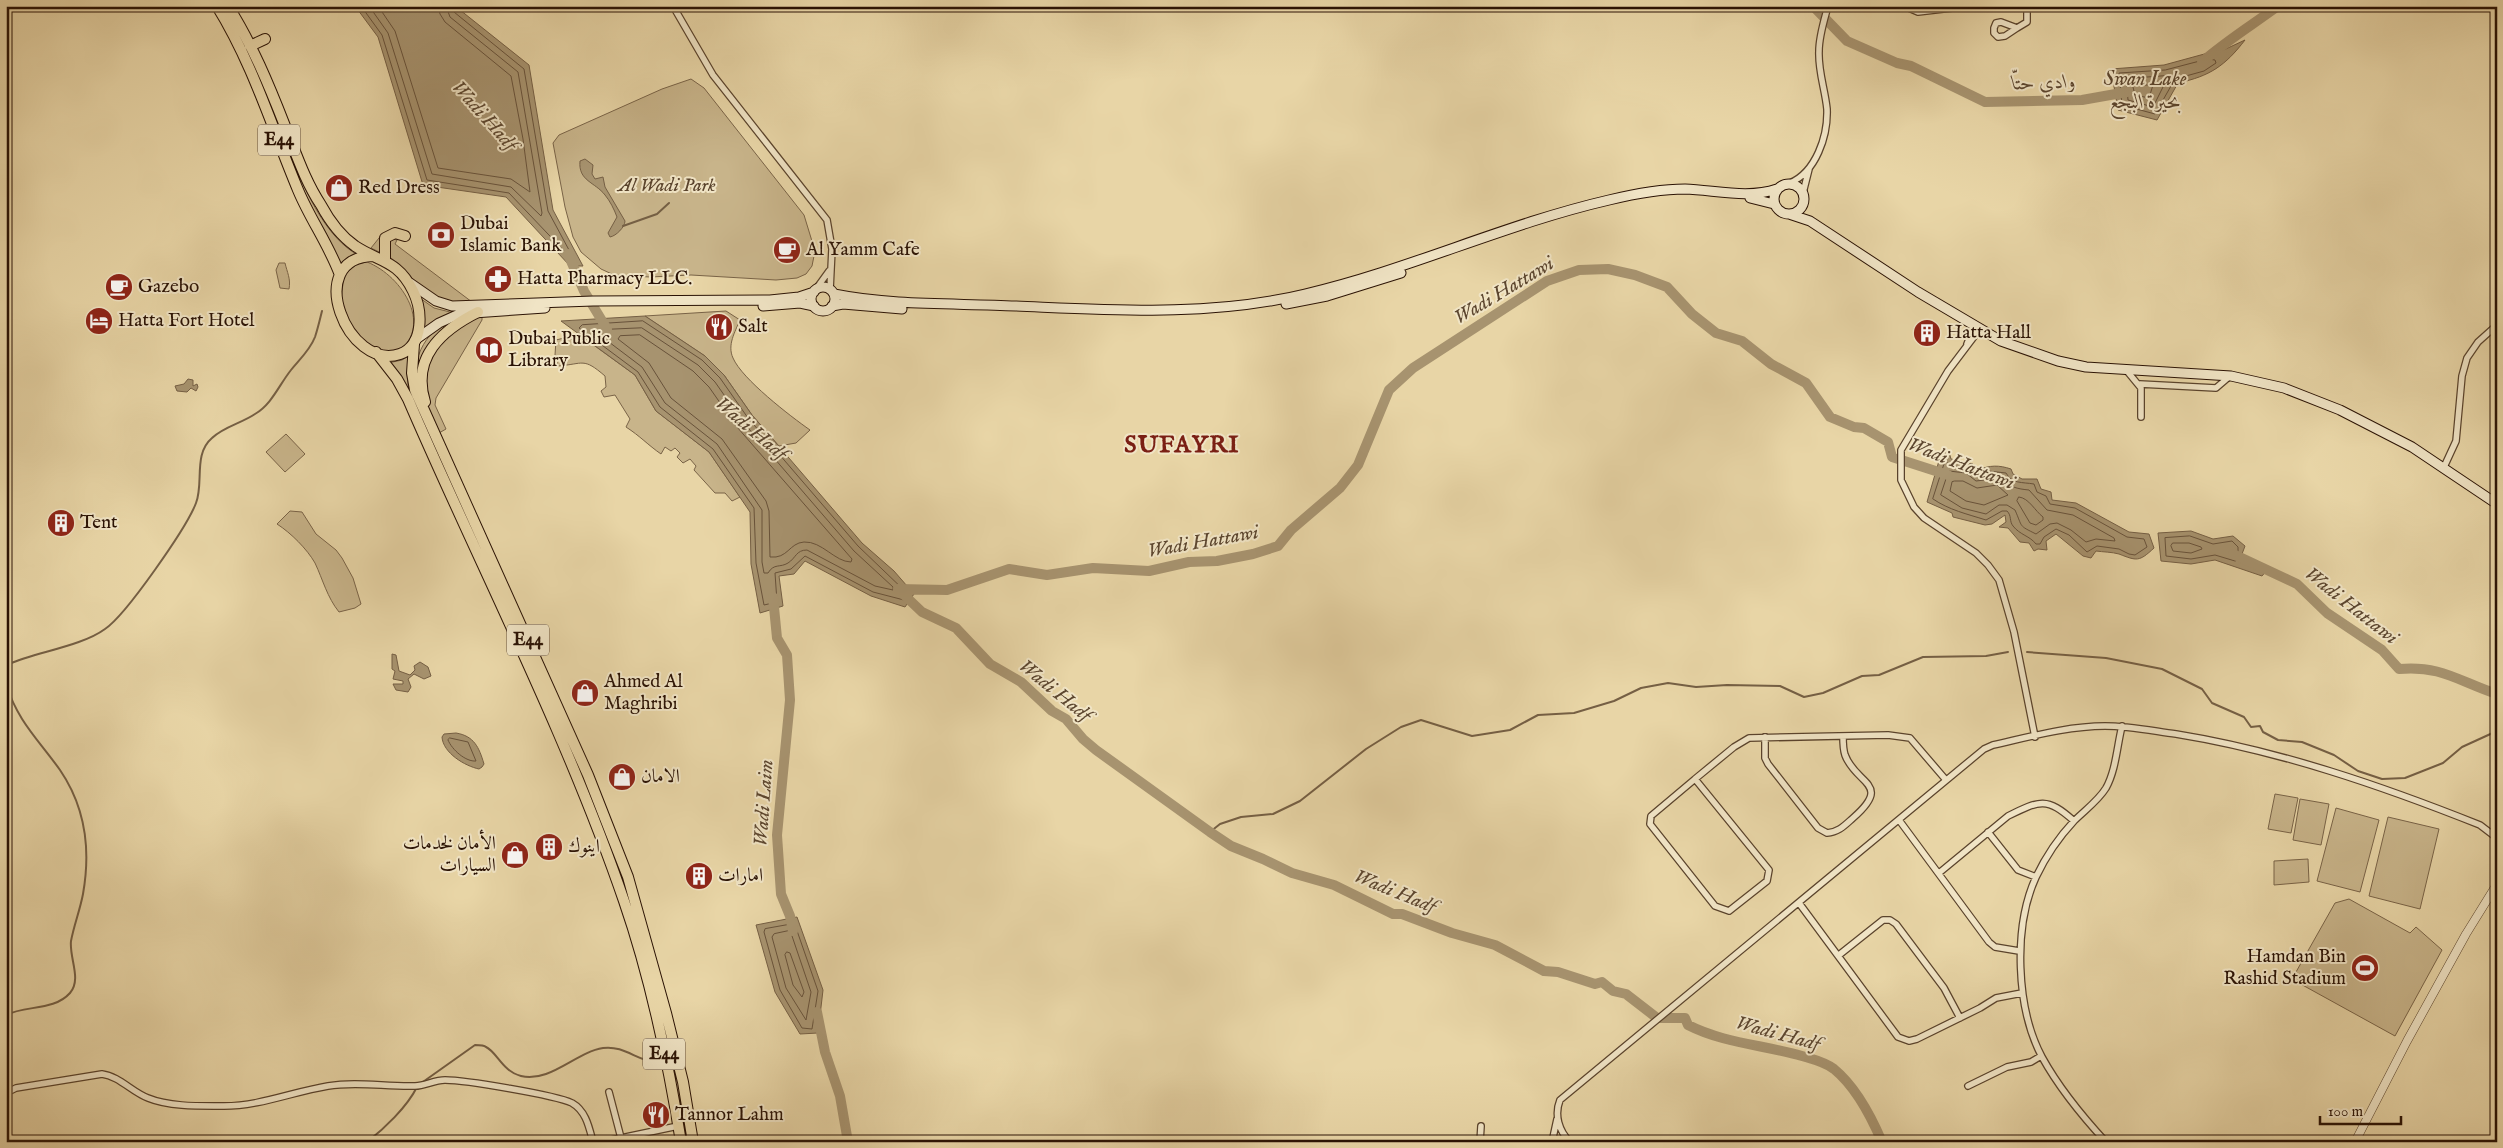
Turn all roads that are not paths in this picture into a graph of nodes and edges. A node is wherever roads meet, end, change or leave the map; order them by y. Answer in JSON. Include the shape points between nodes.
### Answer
{"nodes":[{"id":1,"x":217,"y":6,"type":"edge"},
{"id":2,"x":228,"y":6,"type":"edge"},
{"id":3,"x":673,"y":6,"type":"edge"},
{"id":4,"x":1828,"y":6,"type":"edge"},
{"id":5,"x":1904,"y":6,"type":"edge"},
{"id":6,"x":1968,"y":6,"type":"edge"},
{"id":7,"x":2027,"y":6,"type":"edge"},
{"id":8,"x":2017,"y":28,"type":"dead end"},
{"id":9,"x":265,"y":39,"type":"dead end"},
{"id":10,"x":250,"y":46,"type":"junction"},
{"id":11,"x":300,"y":164,"type":"junction"},
{"id":12,"x":290,"y":168,"type":"junction"},
{"id":13,"x":1809,"y":169,"type":"junction"},
{"id":14,"x":1790,"y":184,"type":"junction"},
{"id":15,"x":1777,"y":189,"type":"junction"},
{"id":16,"x":1803,"y":197,"type":"junction"},
{"id":17,"x":1774,"y":204,"type":"junction"},
{"id":18,"x":1790,"y":214,"type":"junction"},
{"id":19,"x":1821,"y":228,"type":"junction"},
{"id":20,"x":405,"y":236,"type":"dead end"},
{"id":21,"x":373,"y":256,"type":"junction"},
{"id":22,"x":385,"y":260,"type":"junction"},
{"id":23,"x":831,"y":267,"type":"junction"},
{"id":24,"x":340,"y":275,"type":"junction"},
{"id":25,"x":408,"y":281,"type":"junction"},
{"id":26,"x":815,"y":290,"type":"junction"},
{"id":27,"x":832,"y":292,"type":"junction"},
{"id":28,"x":566,"y":304,"type":"junction"},
{"id":29,"x":594,"y":304,"type":"junction"},
{"id":30,"x":814,"y":306,"type":"junction"},
{"id":31,"x":832,"y":306,"type":"junction"},
{"id":32,"x":478,"y":312,"type":"junction"},
{"id":33,"x":2497,"y":325,"type":"edge"},
{"id":34,"x":1976,"y":328,"type":"junction"},
{"id":35,"x":414,"y":342,"type":"junction"},
{"id":36,"x":376,"y":352,"type":"junction"},
{"id":37,"x":2127,"y":371,"type":"junction"},
{"id":38,"x":2231,"y":376,"type":"junction"},
{"id":39,"x":2140,"y":384,"type":"junction"},
{"id":40,"x":2141,"y":417,"type":"dead end"},
{"id":41,"x":430,"y":420,"type":"junction"},
{"id":42,"x":2444,"y":467,"type":"junction"},
{"id":43,"x":2497,"y":504,"type":"edge"},
{"id":44,"x":2122,"y":726,"type":"junction"},
{"id":45,"x":1843,"y":736,"type":"junction"},
{"id":46,"x":1765,"y":737,"type":"junction"},
{"id":47,"x":2035,"y":737,"type":"junction"},
{"id":48,"x":1695,"y":780,"type":"junction"},
{"id":49,"x":1946,"y":780,"type":"junction"},
{"id":50,"x":1899,"y":820,"type":"junction"},
{"id":51,"x":2074,"y":821,"type":"junction"},
{"id":52,"x":1988,"y":832,"type":"junction"},
{"id":53,"x":2497,"y":838,"type":"edge"},
{"id":54,"x":1939,"y":873,"type":"junction"},
{"id":55,"x":2036,"y":878,"type":"junction"},
{"id":56,"x":2497,"y":884,"type":"edge"},
{"id":57,"x":1800,"y":902,"type":"junction"},
{"id":58,"x":2019,"y":951,"type":"junction"},
{"id":59,"x":1839,"y":955,"type":"junction"},
{"id":60,"x":643,"y":966,"type":"junction"},
{"id":61,"x":2022,"y":993,"type":"junction"},
{"id":62,"x":662,"y":997,"type":"junction"},
{"id":63,"x":1960,"y":1018,"type":"junction"},
{"id":64,"x":2042,"y":1056,"type":"junction"},
{"id":65,"x":1968,"y":1086,"type":"dead end"},
{"id":66,"x":609,"y":1092,"type":"dead end"},
{"id":67,"x":6,"y":1093,"type":"edge"},
{"id":68,"x":1557,"y":1116,"type":"junction"},
{"id":69,"x":678,"y":1126,"type":"junction"},
{"id":70,"x":1481,"y":1126,"type":"dead end"},
{"id":71,"x":622,"y":1138,"type":"junction"},
{"id":72,"x":593,"y":1142,"type":"edge"},
{"id":73,"x":602,"y":1142,"type":"edge"},
{"id":74,"x":681,"y":1142,"type":"edge"},
{"id":75,"x":693,"y":1142,"type":"edge"},
{"id":76,"x":1480,"y":1142,"type":"edge"},
{"id":77,"x":1552,"y":1142,"type":"edge"},
{"id":78,"x":1570,"y":1142,"type":"edge"},
{"id":79,"x":2106,"y":1142,"type":"edge"},
{"id":80,"x":2355,"y":1142,"type":"edge"}],
"edges":[{"from":1,"to":12,"type":"highway","number":"E44","via":[[253,74]]},
{"from":2,"to":10,"type":"highway","number":"E44"},
{"from":3,"to":23,"type":"street","via":[[713,76],[826,220],[831,234]]},
{"from":4,"to":13,"type":"street","via":[[1819,54],[1826,124],[1822,144]]},
{"from":5,"to":6,"type":"street","via":[[1918,12]]},
{"from":7,"to":8,"type":"street","via":[[2027,22]]},
{"from":9,"to":10,"type":"highway"},
{"from":10,"to":11,"type":"highway","number":"E44"},
{"from":11,"to":12,"type":"highway"},
{"from":11,"to":21,"type":"highway","number":"E44","via":[[321,206],[336,226],[353,245]]},
{"from":12,"to":24,"type":"highway","number":"E44"},
{"from":13,"to":14,"type":"street"},
{"from":13,"to":16,"type":"street"},
{"from":14,"to":15,"type":"main road"},
{"from":14,"to":16,"type":"main road","via":[[1795,185]]},
{"from":15,"to":17,"type":"main road"},
{"from":15,"to":27,"type":"main road","via":[[1749,194],[1678,190],[1614,198],[1542,218],[1418,262],[1308,294],[1266,302],[1116,311],[877,302]]},
{"from":16,"to":18,"type":"main road","via":[[1799,210]]},
{"from":16,"to":19,"type":"main road"},
{"from":17,"to":18,"type":"main road","via":[[1780,211]]},
{"from":17,"to":31,"type":"main road","via":[[1757,199],[1690,194],[1614,204],[1541,224],[1336,294],[1280,306],[1212,314],[1116,316]]},
{"from":18,"to":19,"type":"main road"},
{"from":19,"to":34,"type":"main road"},
{"from":20,"to":22,"type":"highway","via":[[395,232],[385,238]]},
{"from":21,"to":22,"type":"highway"},
{"from":21,"to":24,"type":"highway","via":[[357,258]]},
{"from":22,"to":25,"type":"highway"},
{"from":23,"to":26,"type":"street"},
{"from":23,"to":27,"type":"street"},
{"from":24,"to":36,"type":"highway","via":[[336,294],[343,320],[356,339]]},
{"from":25,"to":28,"type":"main road","via":[[436,301],[452,306]]},
{"from":25,"to":35,"type":"highway","via":[[419,315]]},
{"from":26,"to":27,"type":"main road","via":[[822,287]]},
{"from":26,"to":29,"type":"main road","via":[[799,297],[770,300]]},
{"from":26,"to":30,"type":"main road","via":[[812,297]]},
{"from":27,"to":31,"type":"main road"},
{"from":28,"to":29,"type":"main road"},
{"from":28,"to":32,"type":"main road"},
{"from":29,"to":30,"type":"main road","via":[[775,306],[800,303]]},
{"from":30,"to":31,"type":"main road","via":[[821,310]]},
{"from":32,"to":35,"type":"main road","via":[[452,316]]},
{"from":32,"to":41,"type":"highway","via":[[450,327],[429,353],[422,389]]},
{"from":33,"to":42,"type":"street","via":[[2478,342],[2468,358],[2462,376],[2456,441]]},
{"from":34,"to":37,"type":"main road","via":[[2001,341],[2069,364]]},
{"from":34,"to":47,"type":"street","via":[[1901,450],[1901,480],[1914,507],[1924,518],[1976,553],[1999,580],[2014,632]]},
{"from":35,"to":36,"type":"highway","via":[[407,350],[392,355]]},
{"from":35,"to":41,"type":"highway","number":"E44","via":[[412,382]]},
{"from":36,"to":60,"type":"highway","number":"E44","via":[[405,394],[553,723],[624,901]]},
{"from":37,"to":38,"type":"main road"},
{"from":37,"to":39,"type":"street"},
{"from":38,"to":39,"type":"street","via":[[2216,388]]},
{"from":38,"to":42,"type":"main road","via":[[2284,388],[2328,405],[2412,447]]},
{"from":39,"to":40,"type":"street"},
{"from":41,"to":62,"type":"highway","number":"E44","via":[[588,775],[628,877]]},
{"from":42,"to":43,"type":"main road"},
{"from":44,"to":47,"type":"street","via":[[2082,728]]},
{"from":44,"to":51,"type":"street","via":[[2107,786]]},
{"from":44,"to":53,"type":"street","via":[[2210,740],[2290,759],[2356,779],[2480,825]]},
{"from":45,"to":46,"type":"street"},
{"from":45,"to":46,"type":"street","via":[[1846,757],[1871,789],[1871,799],[1837,832],[1827,833],[1818,828],[1768,764]]},
{"from":45,"to":49,"type":"street","via":[[1910,738]]},
{"from":46,"to":48,"type":"street","via":[[1744,739]]},
{"from":47,"to":49,"type":"street","via":[[1984,749]]},
{"from":48,"to":48,"type":"street","via":[[1651,816],[1650,824],[1715,906],[1729,910],[1767,881],[1769,870]]},
{"from":49,"to":50,"type":"street"},
{"from":50,"to":54,"type":"street"},
{"from":50,"to":57,"type":"street"},
{"from":51,"to":52,"type":"street","via":[[2057,806],[2040,804],[2008,816]]},
{"from":51,"to":55,"type":"street"},
{"from":52,"to":54,"type":"street"},
{"from":52,"to":55,"type":"street","via":[[2018,870]]},
{"from":54,"to":58,"type":"street","via":[[1995,947]]},
{"from":55,"to":58,"type":"street"},
{"from":56,"to":80,"type":"street","via":[[2407,1041]]},
{"from":57,"to":59,"type":"street"},
{"from":57,"to":68,"type":"street","via":[[1560,1100]]},
{"from":58,"to":61,"type":"street"},
{"from":59,"to":63,"type":"street","via":[[1903,1040],[1917,1038]]},
{"from":59,"to":63,"type":"street","via":[[1883,920],[1890,920],[1944,988]]},
{"from":60,"to":62,"type":"highway","via":[[651,977],[656,998]]},
{"from":60,"to":69,"type":"highway","number":"E44"},
{"from":61,"to":63,"type":"street","via":[[1996,998]]},
{"from":61,"to":64,"type":"street"},
{"from":62,"to":75,"type":"highway","number":"E44","via":[[683,1082]]},
{"from":64,"to":65,"type":"street","via":[[2007,1067]]},
{"from":64,"to":79,"type":"street","via":[[2063,1090]]},
{"from":66,"to":71,"type":"street"},
{"from":67,"to":72,"type":"street","via":[[16,1088],[102,1074],[112,1076],[141,1095],[159,1102],[223,1106],[267,1102],[328,1086],[417,1086],[446,1080],[564,1100],[582,1112]]},
{"from":68,"to":77,"type":"street"},
{"from":68,"to":78,"type":"street"},
{"from":69,"to":71,"type":"street"},
{"from":69,"to":74,"type":"highway","number":"E44"},
{"from":70,"to":76,"type":"street"},
{"from":71,"to":73,"type":"street"}]}
